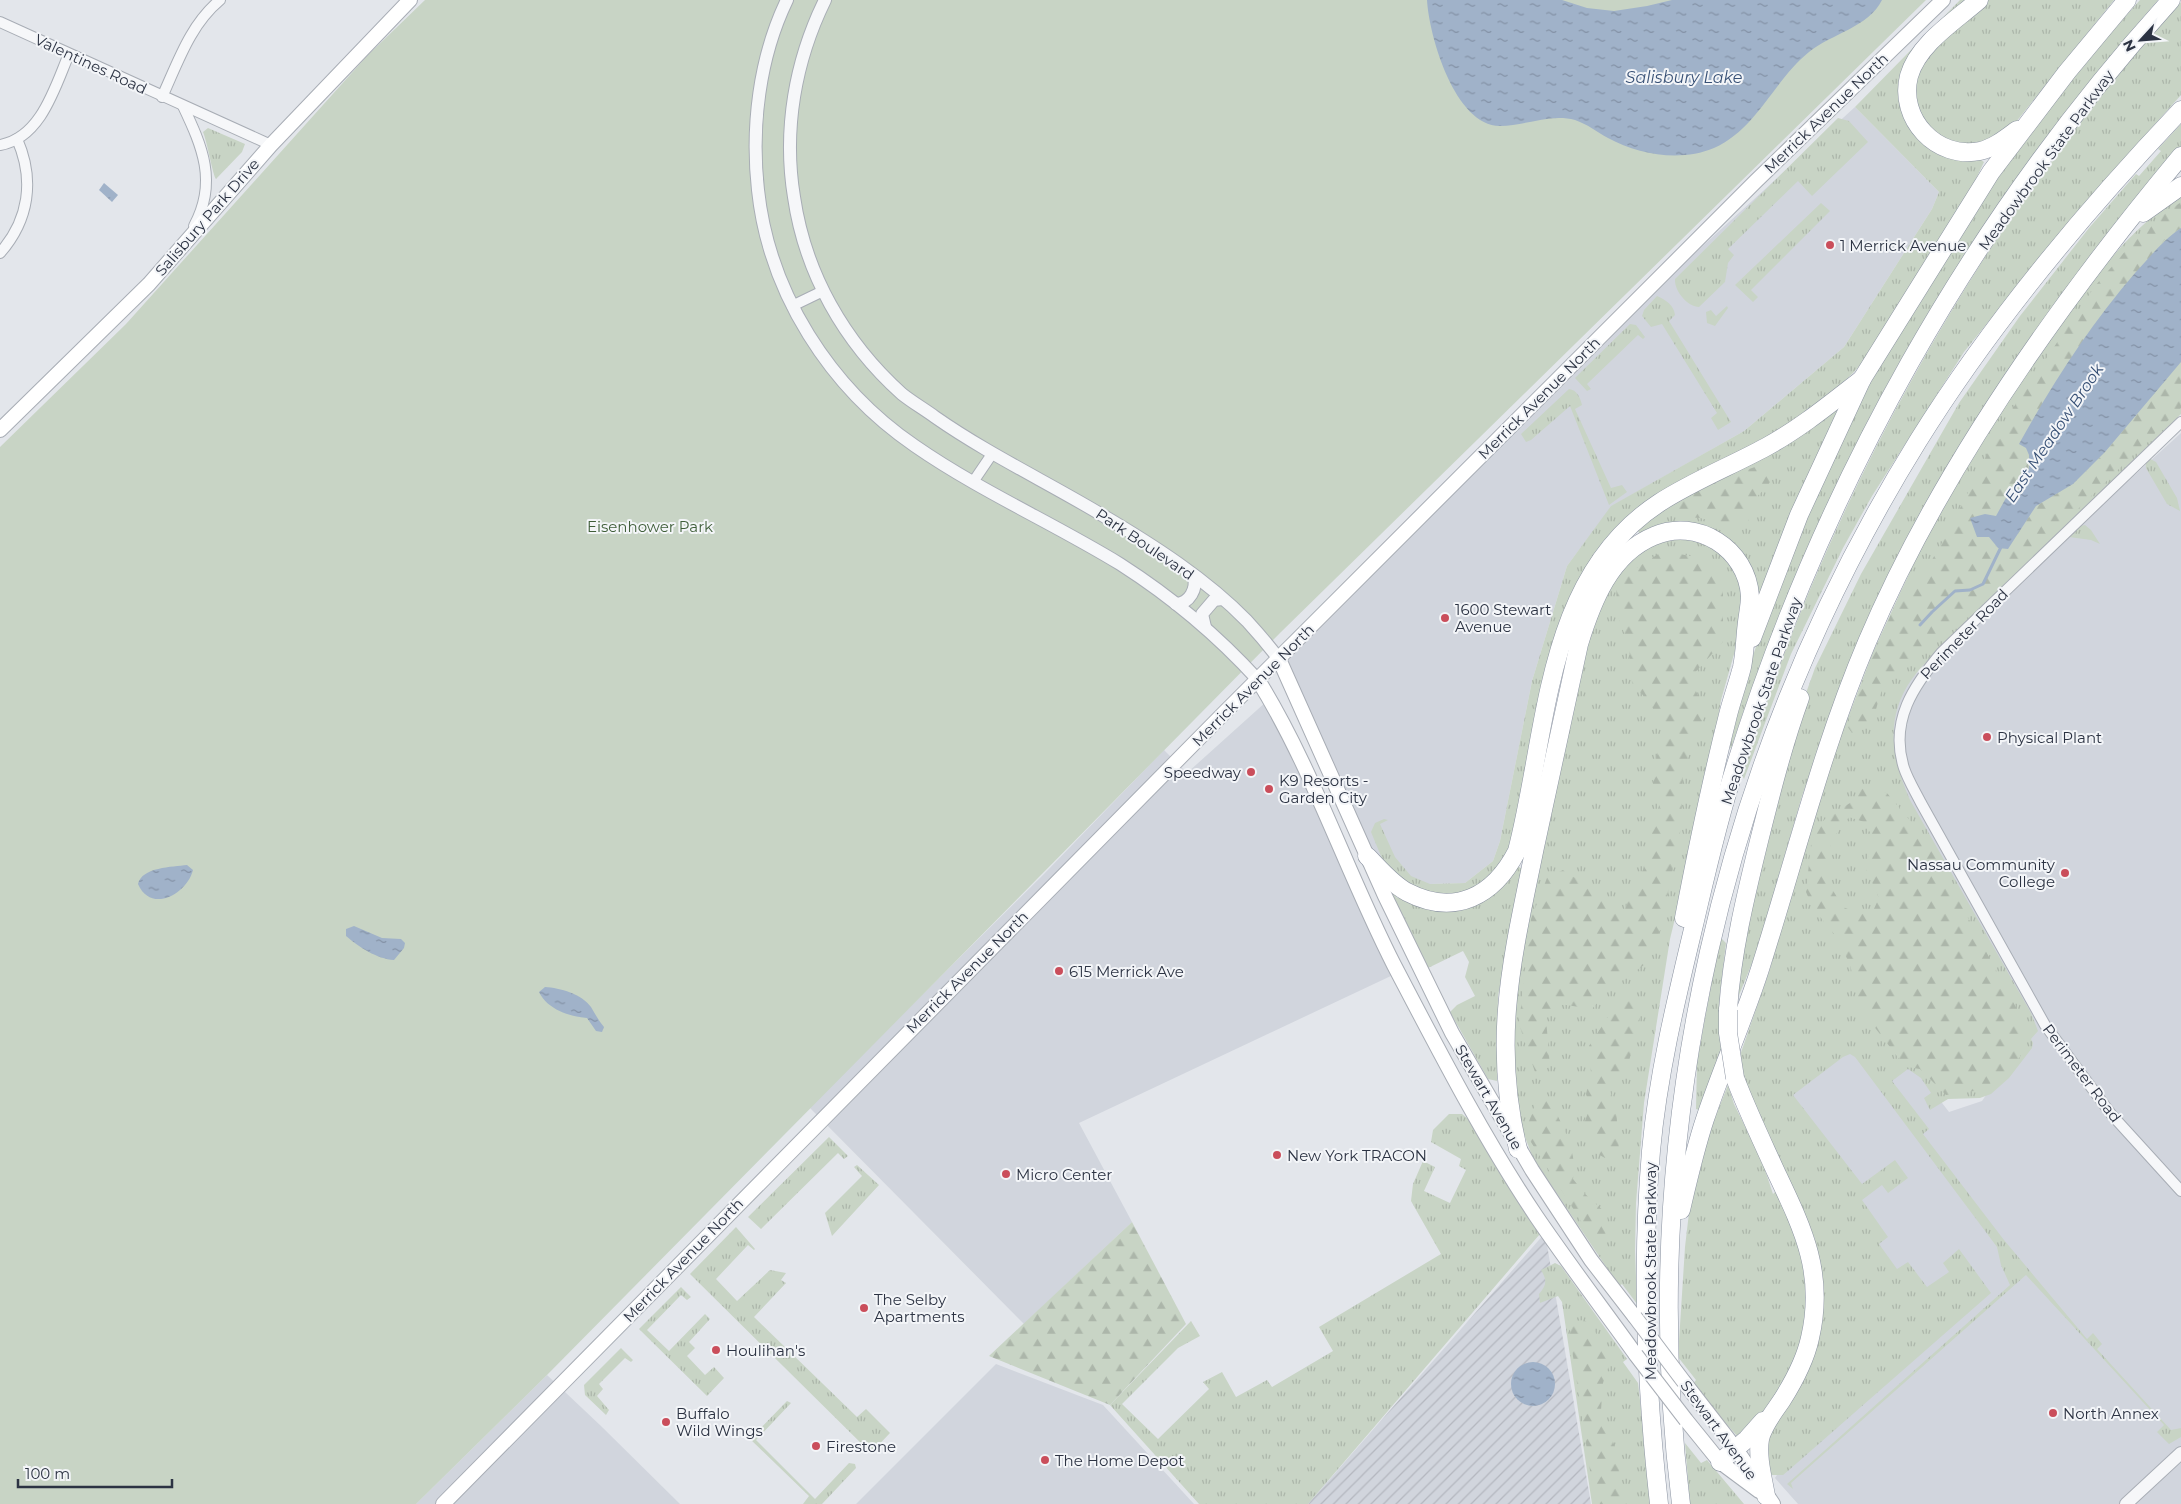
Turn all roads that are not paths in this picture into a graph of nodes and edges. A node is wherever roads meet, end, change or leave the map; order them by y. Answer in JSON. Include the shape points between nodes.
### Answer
{"nodes":[{"id":1,"x":220,"y":0,"type":"edge"},
{"id":2,"x":410,"y":0,"type":"edge"},
{"id":3,"x":787,"y":0,"type":"edge"},
{"id":4,"x":825,"y":0,"type":"edge"},
{"id":5,"x":1943,"y":0,"type":"edge"},
{"id":6,"x":1979,"y":0,"type":"edge"},
{"id":7,"x":2127,"y":0,"type":"edge"},
{"id":8,"x":2171,"y":0,"type":"edge"},
{"id":9,"x":0,"y":22,"type":"edge"},
{"id":10,"x":69,"y":54,"type":"junction"},
{"id":11,"x":162,"y":97,"type":"junction"},
{"id":12,"x":183,"y":106,"type":"junction"},
{"id":13,"x":2181,"y":110,"type":"edge"},
{"id":14,"x":2035,"y":116,"type":"junction"},
{"id":15,"x":17,"y":140,"type":"junction"},
{"id":16,"x":0,"y":145,"type":"edge"},
{"id":17,"x":271,"y":145,"type":"junction"},
{"id":18,"x":2181,"y":156,"type":"edge"},
{"id":19,"x":2181,"y":186,"type":"edge"},
{"id":20,"x":2119,"y":232,"type":"junction"},
{"id":21,"x":185,"y":243,"type":"junction"},
{"id":22,"x":0,"y":253,"type":"edge"},
{"id":23,"x":823,"y":292,"type":"junction"},
{"id":24,"x":792,"y":306,"type":"junction"},
{"id":25,"x":1862,"y":379,"type":"junction"},
{"id":26,"x":2181,"y":422,"type":"edge"},
{"id":27,"x":0,"y":430,"type":"edge"},
{"id":28,"x":992,"y":454,"type":"junction"},
{"id":29,"x":973,"y":482,"type":"junction"},
{"id":30,"x":1194,"y":576,"type":"junction"},
{"id":31,"x":1222,"y":599,"type":"junction"},
{"id":32,"x":1176,"y":604,"type":"junction"},
{"id":33,"x":1205,"y":627,"type":"junction"},
{"id":34,"x":1812,"y":638,"type":"junction"},
{"id":35,"x":1279,"y":659,"type":"junction"},
{"id":36,"x":1742,"y":666,"type":"junction"},
{"id":37,"x":1258,"y":680,"type":"junction"},
{"id":38,"x":1367,"y":856,"type":"junction"},
{"id":39,"x":1385,"y":896,"type":"junction"},
{"id":40,"x":1373,"y":921,"type":"junction"},
{"id":41,"x":1394,"y":963,"type":"junction"},
{"id":42,"x":1420,"y":972,"type":"junction"},
{"id":43,"x":1676,"y":998,"type":"junction"},
{"id":44,"x":1457,"y":1081,"type":"junction"},
{"id":45,"x":1480,"y":1084,"type":"junction"},
{"id":46,"x":1466,"y":1098,"type":"junction"},
{"id":47,"x":1518,"y":1149,"type":"junction"},
{"id":48,"x":2181,"y":1191,"type":"edge"},
{"id":49,"x":1670,"y":1254,"type":"junction"},
{"id":50,"x":1782,"y":1400,"type":"junction"},
{"id":51,"x":1736,"y":1449,"type":"junction"},
{"id":52,"x":2181,"y":1453,"type":"edge"},
{"id":53,"x":1720,"y":1462,"type":"junction"},
{"id":54,"x":1769,"y":1500,"type":"edge"},
{"id":55,"x":443,"y":1504,"type":"edge"},
{"id":56,"x":1659,"y":1504,"type":"edge"},
{"id":57,"x":1681,"y":1504,"type":"edge"},
{"id":58,"x":2126,"y":1504,"type":"edge"}],
"edges":[{"from":1,"to":11,"type":"street","via":[[194,29]]},
{"from":2,"to":17,"type":"main road","name":"Salisbury Park Drive"},
{"from":3,"to":24,"type":"street","name":"Park Boulevard","via":[[761,79],[756,170],[768,244]]},
{"from":4,"to":23,"type":"street","name":"Park Boulevard","via":[[806,45],[795,84],[790,134],[791,177],[797,219]]},
{"from":5,"to":35,"type":"main road","name":"Merrick Avenue North","via":[[1756,181]]},
{"from":6,"to":14,"type":"highway","via":[[1920,53],[1912,70],[1908,91],[1909,106],[1917,125],[1934,142],[1949,149],[1970,152],[2003,140]]},
{"from":7,"to":14,"type":"highway"},
{"from":8,"to":43,"type":"highway","name":"Meadowbrook State Parkway","via":[[2094,93],[2006,211],[1913,359],[1859,459],[1792,608],[1754,710],[1714,840]]},
{"from":9,"to":10,"type":"street","name":"Valentines Road"},
{"from":10,"to":11,"type":"street","name":"Valentines Road"},
{"from":10,"to":15,"type":"street","via":[[41,115]]},
{"from":11,"to":12,"type":"street","name":"Valentines Road"},
{"from":12,"to":17,"type":"street","name":"Valentines Road"},
{"from":12,"to":21,"type":"street","via":[[201,144],[206,170],[206,197]]},
{"from":13,"to":34,"type":"highway","name":"Meadowbrook State Parkway","via":[[2126,169],[2054,255],[1961,376],[1886,496]]},
{"from":14,"to":25,"type":"highway","via":[[1991,172]]},
{"from":15,"to":16,"type":"street"},
{"from":15,"to":22,"type":"street","via":[[26,169],[27,198],[18,228]]},
{"from":17,"to":21,"type":"main road","name":"Salisbury Park Drive"},
{"from":18,"to":20,"type":"highway"},
{"from":19,"to":20,"type":"highway"},
{"from":20,"to":49,"type":"highway","via":[[2031,354],[1960,464],[1913,547],[1868,639],[1824,755],[1760,969],[1700,1134]]},
{"from":21,"to":27,"type":"main road","name":"Salisbury Park Drive","via":[[149,284]]},
{"from":23,"to":24,"type":"street"},
{"from":23,"to":28,"type":"street","name":"Park Boulevard","via":[[863,354],[903,394]]},
{"from":24,"to":29,"type":"street","name":"Park Boulevard","via":[[821,354],[859,400],[914,446]]},
{"from":25,"to":36,"type":"highway","via":[[1799,515]]},
{"from":25,"to":38,"type":"highway","via":[[1788,434],[1659,503],[1619,537],[1597,563],[1576,601],[1566,629],[1554,671],[1518,844],[1507,870],[1498,881],[1464,900],[1438,902],[1407,892]]},
{"from":26,"to":48,"type":"street","name":"Perimeter Road","via":[[1942,652],[1906,704],[1901,750],[1904,767],[1921,803],[2045,1025],[2111,1114]]},
{"from":28,"to":29,"type":"street"},
{"from":28,"to":30,"type":"street","name":"Park Boulevard","via":[[1102,515]]},
{"from":29,"to":32,"type":"street","name":"Park Boulevard","via":[[1120,565]]},
{"from":30,"to":31,"type":"street","name":"Park Boulevard"},
{"from":30,"to":32,"type":"street","via":[[1195,588],[1191,595],[1185,602]]},
{"from":31,"to":33,"type":"street","via":[[1214,600],[1202,614]]},
{"from":31,"to":35,"type":"street","name":"Park Boulevard"},
{"from":32,"to":33,"type":"street","name":"Park Boulevard"},
{"from":33,"to":37,"type":"street","name":"Park Boulevard"},
{"from":34,"to":49,"type":"highway","name":"Meadowbrook State Parkway","via":[[1750,799],[1710,944],[1683,1093]]},
{"from":34,"to":50,"type":"highway","bridge":true,"via":[[1801,693],[1777,770],[1739,921],[1728,1010],[1735,1078],[1805,1235],[1814,1272],[1815,1310],[1810,1340]]},
{"from":35,"to":37,"type":"main road","name":"Merrick Avenue North"},
{"from":35,"to":38,"type":"main road","name":"Stewart Avenue"},
{"from":36,"to":43,"type":"highway","via":[[1700,837],[1683,924]]},
{"from":36,"to":47,"type":"highway","via":[[1750,596],[1740,564],[1722,543],[1690,531],[1660,533],[1645,539],[1624,556],[1600,588],[1579,644],[1510,969],[1504,1028],[1505,1073]]},
{"from":37,"to":40,"type":"main road","name":"Stewart Avenue","via":[[1271,700],[1324,811]]},
{"from":37,"to":55,"type":"main road","name":"Merrick Avenue North"},
{"from":38,"to":39,"type":"main road","name":"Stewart Avenue"},
{"from":39,"to":40,"type":"main road"},
{"from":39,"to":42,"type":"main road","name":"Stewart Avenue"},
{"from":40,"to":41,"type":"main road","name":"Stewart Avenue"},
{"from":41,"to":42,"type":"main road"},
{"from":41,"to":44,"type":"main road","name":"Stewart Avenue"},
{"from":42,"to":45,"type":"main road","name":"Stewart Avenue"},
{"from":43,"to":56,"type":"highway","name":"Meadowbrook State Parkway","via":[[1660,1082],[1647,1206],[1648,1352]]},
{"from":44,"to":45,"type":"main road"},
{"from":44,"to":46,"type":"main road","name":"Stewart Avenue"},
{"from":45,"to":46,"type":"main road"},
{"from":45,"to":47,"type":"main road","name":"Stewart Avenue"},
{"from":46,"to":53,"type":"main road","name":"Stewart Avenue","bridge":true,"via":[[1536,1215],[1636,1355]]},
{"from":47,"to":51,"type":"main road","name":"Stewart Avenue","bridge":true,"via":[[1591,1260]]},
{"from":49,"to":57,"type":"highway","name":"Meadowbrook State Parkway","via":[[1671,1384]]},
{"from":50,"to":51,"type":"highway"},
{"from":50,"to":54,"type":"highway","via":[[1760,1439]]},
{"from":51,"to":53,"type":"highway"},
{"from":51,"to":54,"type":"main road","name":"Stewart Avenue"},
{"from":52,"to":58,"type":"street"},
{"from":53,"to":54,"type":"main road","name":"Stewart Avenue"}]}
